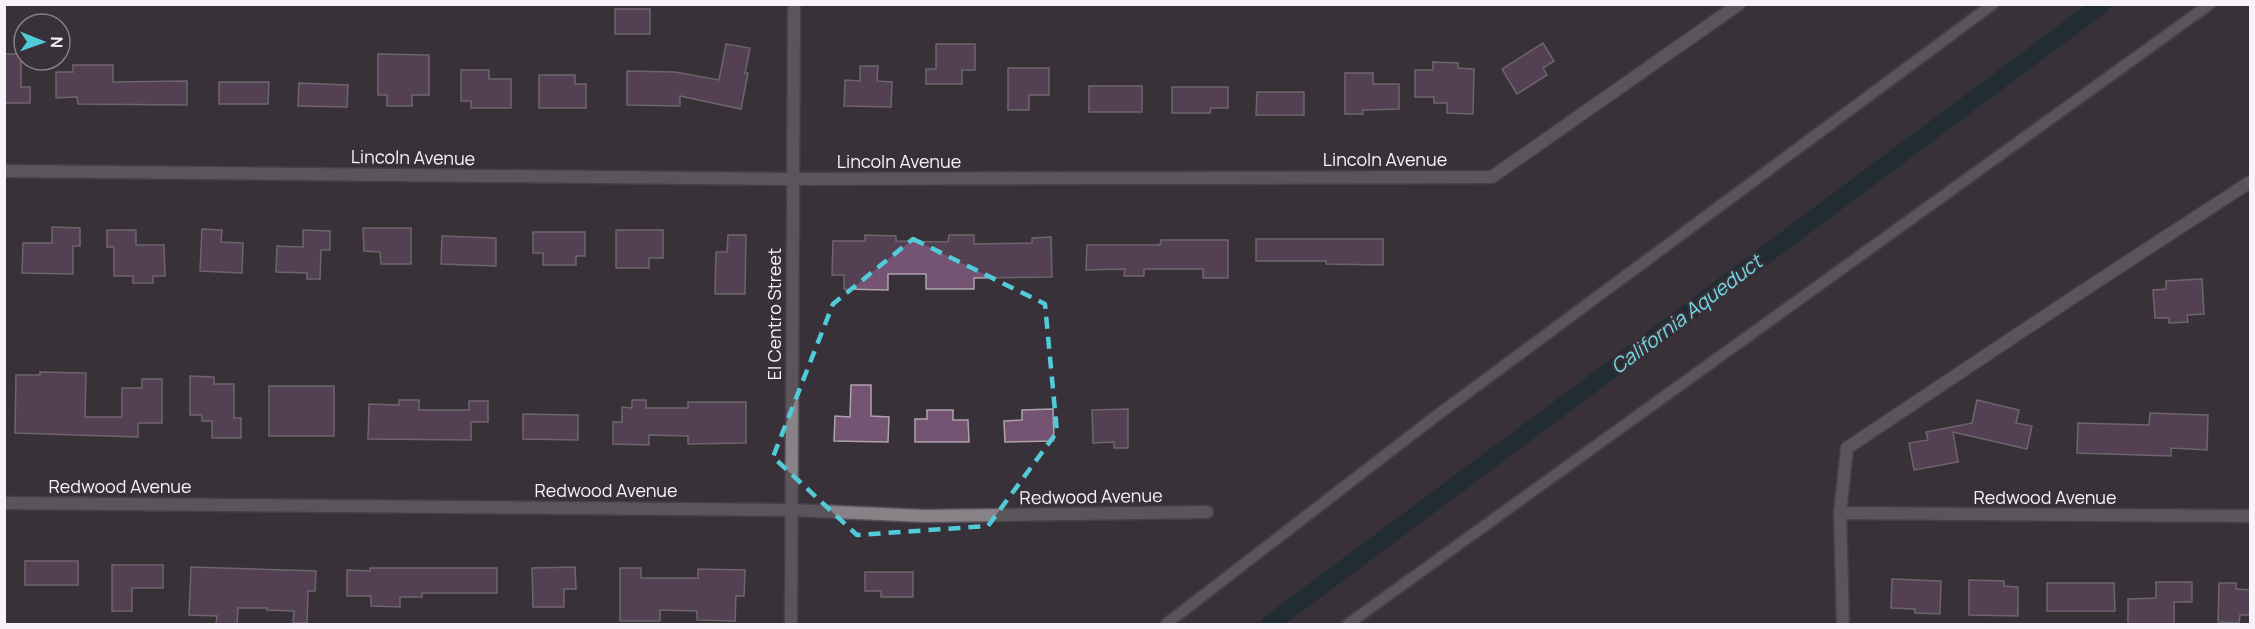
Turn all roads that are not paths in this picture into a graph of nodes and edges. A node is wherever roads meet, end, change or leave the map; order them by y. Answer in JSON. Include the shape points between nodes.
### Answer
{"nodes":[{"id":1,"x":794,"y":4,"type":"edge"},
{"id":2,"x":1739,"y":4,"type":"edge"},
{"id":3,"x":1993,"y":4,"type":"edge"},
{"id":4,"x":2210,"y":4,"type":"edge"},
{"id":5,"x":4,"y":171,"type":"edge"},
{"id":6,"x":793,"y":179,"type":"junction"},
{"id":7,"x":2248,"y":186,"type":"edge"},
{"id":8,"x":4,"y":503,"type":"edge"},
{"id":9,"x":792,"y":510,"type":"junction"},
{"id":10,"x":1207,"y":512,"type":"dead end"},
{"id":11,"x":1840,"y":513,"type":"junction"},
{"id":12,"x":2250,"y":516,"type":"edge"},
{"id":13,"x":791,"y":624,"type":"edge"},
{"id":14,"x":1166,"y":624,"type":"edge"},
{"id":15,"x":1348,"y":624,"type":"edge"},
{"id":16,"x":1843,"y":624,"type":"edge"}],
"edges":[{"from":1,"to":6,"type":"street","name":"El Centro Street"},
{"from":2,"to":6,"type":"street","name":"Lincoln Avenue","via":[[1492,177]]},
{"from":3,"to":14,"type":"lane","via":[[1446,408]]},
{"from":4,"to":15,"type":"lane"},
{"from":5,"to":6,"type":"street","name":"Lincoln Avenue"},
{"from":6,"to":9,"type":"street","name":"El Centro Street"},
{"from":7,"to":11,"type":"street","via":[[2080,292],[1847,448]]},
{"from":8,"to":9,"type":"street","name":"Redwood Avenue"},
{"from":9,"to":10,"type":"street","name":"Redwood Avenue","via":[[925,516]]},
{"from":9,"to":13,"type":"street","name":"El Centro Street"},
{"from":11,"to":12,"type":"street","name":"Redwood Avenue"},
{"from":11,"to":16,"type":"street"}]}
